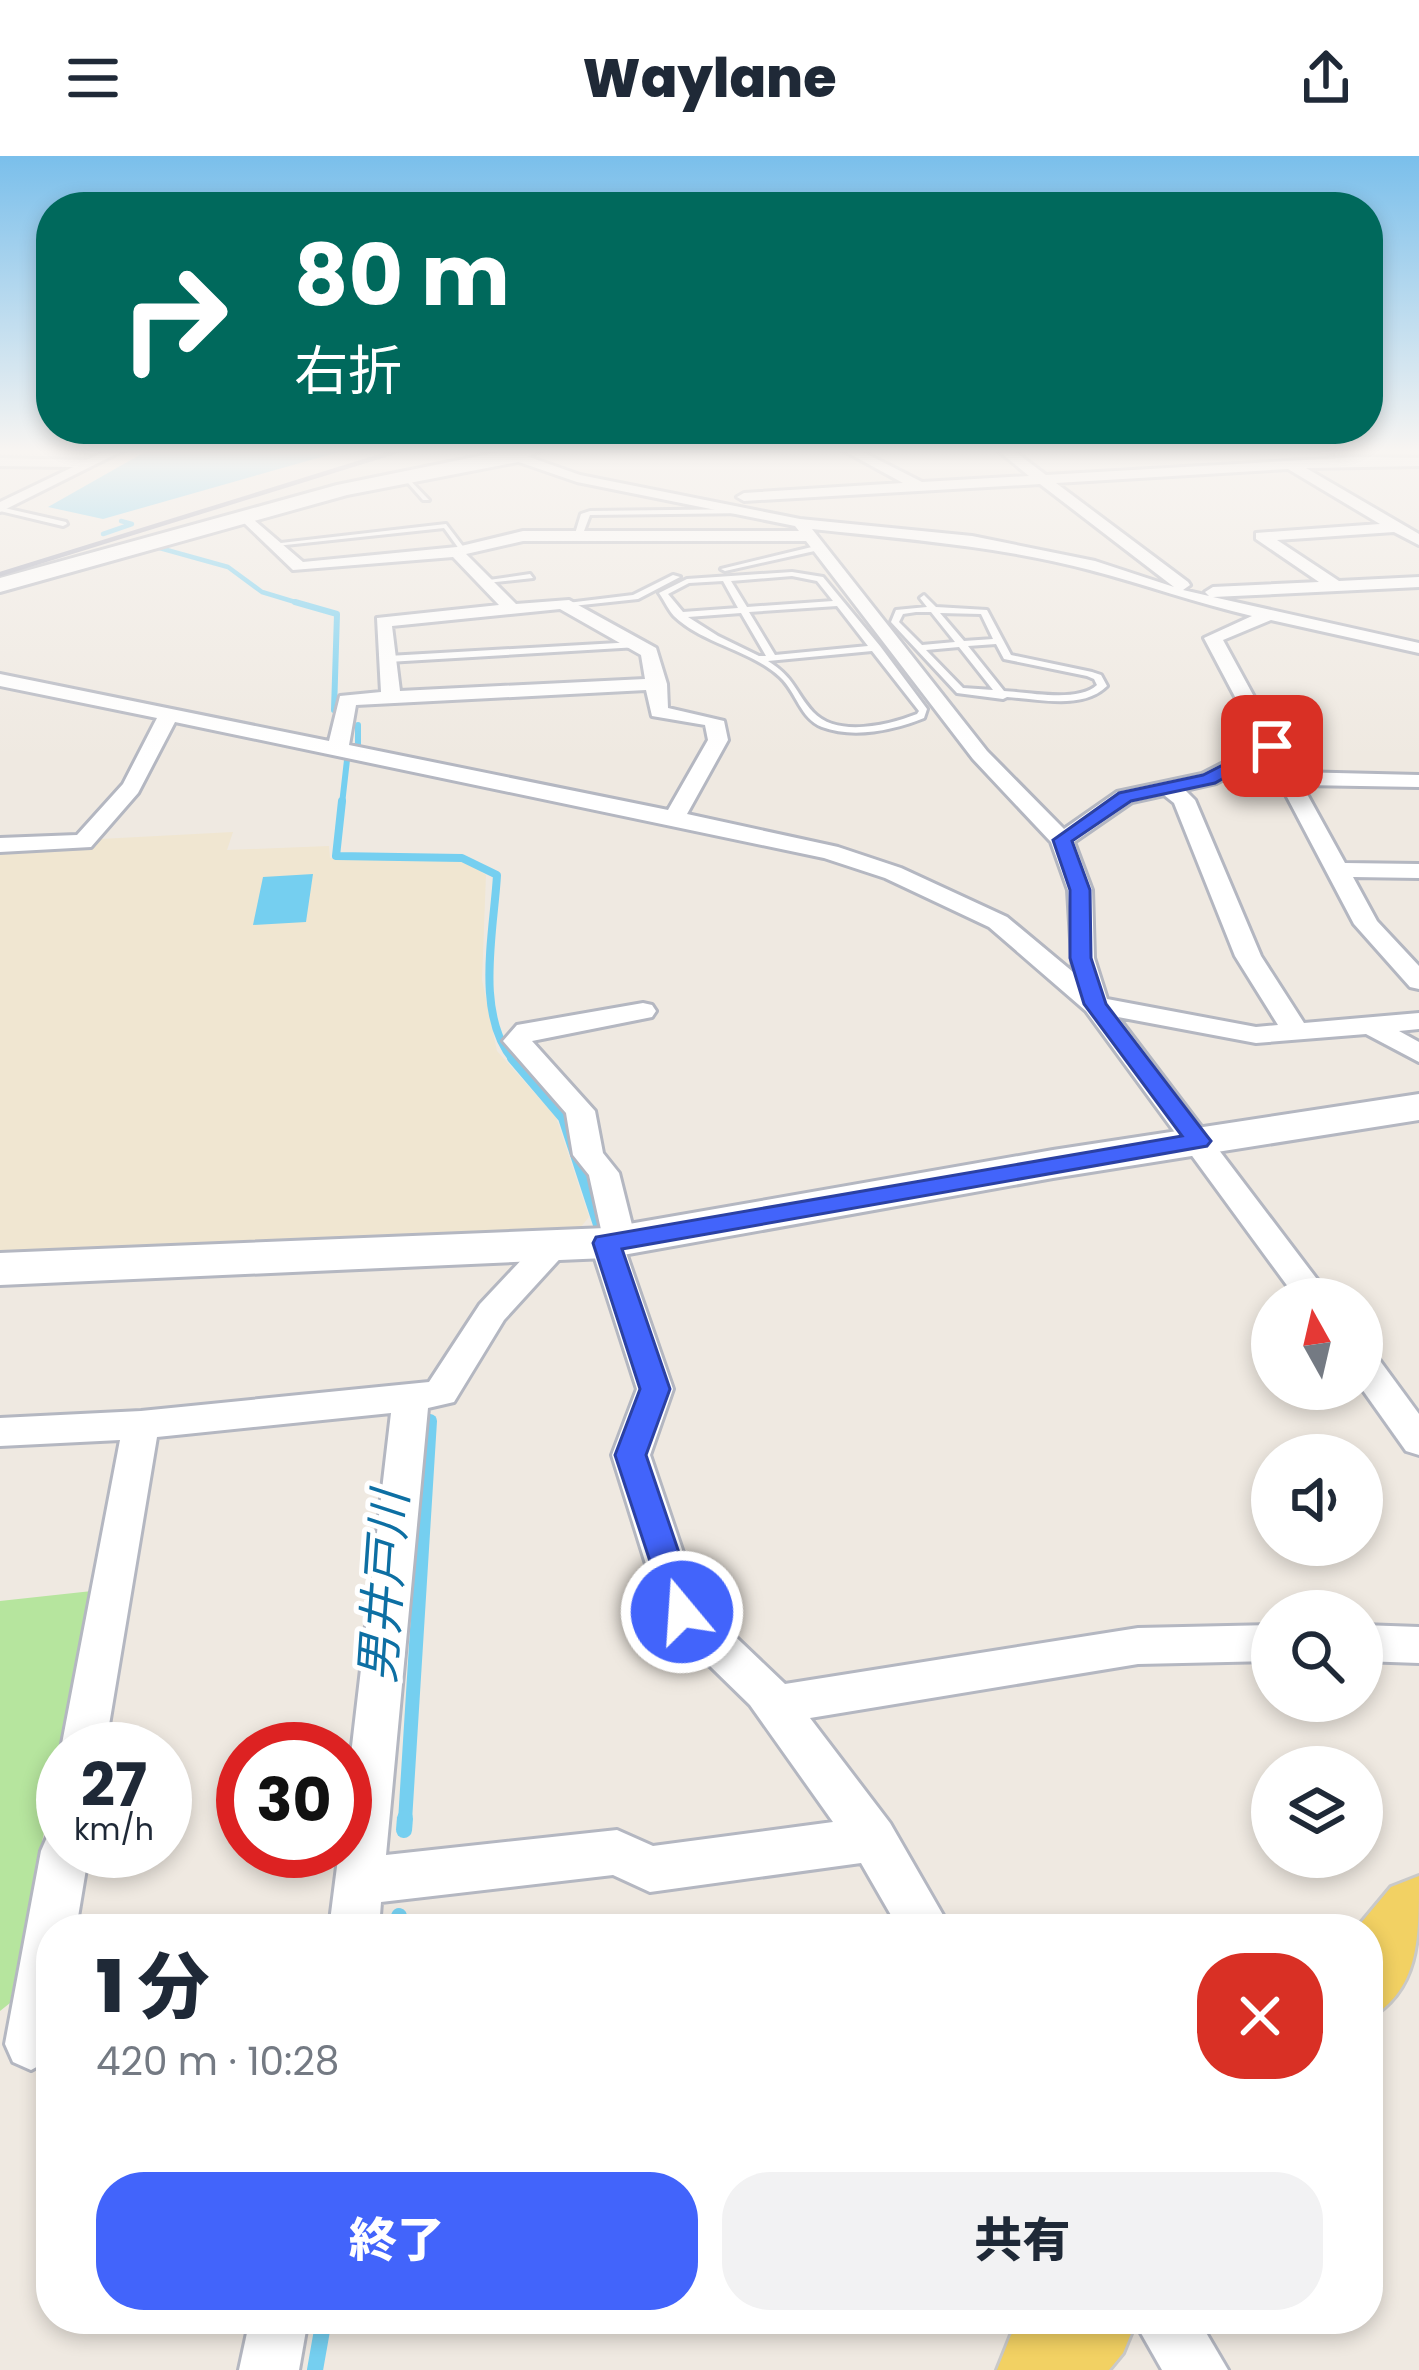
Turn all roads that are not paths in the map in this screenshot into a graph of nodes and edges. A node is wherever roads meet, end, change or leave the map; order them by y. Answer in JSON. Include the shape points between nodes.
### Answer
{"nodes":[{"id":1,"x":120,"y":551,"type":"edge"},
{"id":2,"x":283,"y":551,"type":"edge"},
{"id":3,"x":758,"y":551,"type":"edge"},
{"id":4,"x":820,"y":551,"type":"edge"},
{"id":5,"x":1022,"y":551,"type":"edge"},
{"id":6,"x":1137,"y":551,"type":"edge"},
{"id":7,"x":1284,"y":551,"type":"edge"},
{"id":8,"x":1307,"y":551,"type":"edge"},
{"id":9,"x":461,"y":552,"type":"joint"},
{"id":10,"x":1287,"y":553,"type":"junction"},
{"id":11,"x":530,"y":576,"type":"dead end"},
{"id":12,"x":725,"y":578,"type":"junction"},
{"id":13,"x":486,"y":581,"type":"junction"},
{"id":14,"x":1419,"y":582,"type":"edge"},
{"id":15,"x":0,"y":584,"type":"edge"},
{"id":16,"x":1334,"y":584,"type":"junction"},
{"id":17,"x":1198,"y":597,"type":"junction"},
{"id":18,"x":924,"y":598,"type":"dead end"},
{"id":19,"x":563,"y":604,"type":"junction"},
{"id":20,"x":840,"y":604,"type":"junction"},
{"id":21,"x":512,"y":609,"type":"junction"},
{"id":22,"x":743,"y":610,"type":"junction"},
{"id":23,"x":932,"y":610,"type":"junction"},
{"id":24,"x":678,"y":615,"type":"junction"},
{"id":25,"x":1268,"y":615,"type":"junction"},
{"id":26,"x":1000,"y":641,"type":"junction"},
{"id":27,"x":635,"y":645,"type":"junction"},
{"id":28,"x":962,"y":645,"type":"junction"},
{"id":29,"x":877,"y":648,"type":"junction"},
{"id":30,"x":920,"y":648,"type":"junction"},
{"id":31,"x":1419,"y":648,"type":"edge"},
{"id":32,"x":771,"y":656,"type":"junction"},
{"id":33,"x":388,"y":659,"type":"junction"},
{"id":34,"x":758,"y":659,"type":"junction"},
{"id":35,"x":0,"y":680,"type":"edge"},
{"id":36,"x":658,"y":684,"type":"junction"},
{"id":37,"x":1003,"y":696,"type":"junction"},
{"id":38,"x":391,"y":697,"type":"junction"},
{"id":39,"x":170,"y":714,"type":"junction"},
{"id":40,"x":1272,"y":746,"type":"junction"},
{"id":41,"x":338,"y":748,"type":"junction"},
{"id":42,"x":1289,"y":778,"type":"junction"},
{"id":43,"x":1419,"y":781,"type":"edge"},
{"id":44,"x":1168,"y":788,"type":"junction"},
{"id":45,"x":674,"y":818,"type":"junction"},
{"id":46,"x":1062,"y":840,"type":"junction"},
{"id":47,"x":0,"y":845,"type":"edge"},
{"id":48,"x":1337,"y":871,"type":"junction"},
{"id":49,"x":1419,"y":871,"type":"edge"},
{"id":50,"x":1419,"y":982,"type":"edge"},
{"id":51,"x":1095,"y":1004,"type":"junction"},
{"id":52,"x":643,"y":1011,"type":"dead end"},
{"id":53,"x":1419,"y":1021,"type":"edge"},
{"id":54,"x":1370,"y":1025,"type":"junction"},
{"id":55,"x":1296,"y":1032,"type":"junction"},
{"id":56,"x":1419,"y":1054,"type":"edge"},
{"id":57,"x":1419,"y":1107,"type":"edge"},
{"id":58,"x":1198,"y":1141,"type":"junction"},
{"id":59,"x":613,"y":1242,"type":"junction"},
{"id":60,"x":554,"y":1245,"type":"junction"},
{"id":61,"x":0,"y":1269,"type":"edge"},
{"id":62,"x":1299,"y":1278,"type":"edge"},
{"id":63,"x":1383,"y":1392,"type":"edge"},
{"id":64,"x":410,"y":1399,"type":"junction"},
{"id":65,"x":141,"y":1425,"type":"junction"},
{"id":66,"x":0,"y":1432,"type":"edge"},
{"id":67,"x":1419,"y":1441,"type":"edge"},
{"id":68,"x":1251,"y":1643,"type":"edge"},
{"id":69,"x":1383,"y":1644,"type":"edge"},
{"id":70,"x":1419,"y":1645,"type":"edge"},
{"id":71,"x":775,"y":1705,"type":"junction"},
{"id":72,"x":88,"y":1722,"type":"edge"},
{"id":73,"x":873,"y":1839,"type":"junction"},
{"id":74,"x":60,"y":1878,"type":"edge"},
{"id":75,"x":362,"y":1881,"type":"junction"},
{"id":76,"x":54,"y":1914,"type":"edge"},
{"id":77,"x":356,"y":1914,"type":"edge"},
{"id":78,"x":917,"y":1914,"type":"edge"},
{"id":79,"x":1419,"y":1915,"type":"edge"},
{"id":80,"x":1383,"y":1959,"type":"edge"},
{"id":81,"x":36,"y":2002,"type":"edge"},
{"id":82,"x":27,"y":2045,"type":"edge"},
{"id":83,"x":276,"y":2334,"type":"edge"},
{"id":84,"x":1076,"y":2334,"type":"edge"},
{"id":85,"x":1173,"y":2334,"type":"edge"},
{"id":86,"x":269,"y":2370,"type":"edge"},
{"id":87,"x":1046,"y":2370,"type":"edge"},
{"id":88,"x":1198,"y":2370,"type":"edge"}],
"edges":[{"from":1,"to":15,"type":"street"},
{"from":2,"to":9,"type":"street","via":[[298,567]]},
{"from":3,"to":19,"type":"lane","via":[[635,597]]},
{"from":4,"to":46,"type":"street","via":[[980,755]]},
{"from":5,"to":17,"type":"street"},
{"from":6,"to":17,"type":"street"},
{"from":7,"to":10,"type":"street"},
{"from":8,"to":10,"type":"street"},
{"from":9,"to":13,"type":"street","via":[[467,570]]},
{"from":10,"to":16,"type":"street"},
{"from":11,"to":13,"type":"lane"},
{"from":12,"to":20,"type":"lane","via":[[814,575]]},
{"from":12,"to":22,"type":"lane"},
{"from":12,"to":24,"type":"lane","via":[[668,588],[663,592]]},
{"from":13,"to":21,"type":"street"},
{"from":14,"to":16,"type":"street"},
{"from":16,"to":17,"type":"street"},
{"from":17,"to":25,"type":"street"},
{"from":18,"to":23,"type":"lane"},
{"from":19,"to":21,"type":"street"},
{"from":19,"to":27,"type":"street"},
{"from":20,"to":22,"type":"lane"},
{"from":20,"to":29,"type":"lane"},
{"from":21,"to":33,"type":"street","via":[[383,622]]},
{"from":22,"to":24,"type":"lane"},
{"from":22,"to":32,"type":"lane"},
{"from":23,"to":26,"type":"lane","via":[[984,612]]},
{"from":23,"to":28,"type":"lane"},
{"from":23,"to":30,"type":"lane","via":[[895,615]]},
{"from":24,"to":34,"type":"lane"},
{"from":25,"to":31,"type":"street"},
{"from":25,"to":40,"type":"street","via":[[1213,638]]},
{"from":26,"to":28,"type":"lane"},
{"from":26,"to":37,"type":"lane","via":[[1015,662],[1089,674],[1102,686],[1086,697]]},
{"from":27,"to":33,"type":"lane"},
{"from":27,"to":36,"type":"street","via":[[650,652]]},
{"from":28,"to":30,"type":"lane"},
{"from":28,"to":37,"type":"lane"},
{"from":29,"to":32,"type":"lane"},
{"from":29,"to":34,"type":"lane","via":[[921,716],[825,725],[786,677]]},
{"from":30,"to":37,"type":"lane","via":[[960,692]]},
{"from":32,"to":34,"type":"lane"},
{"from":33,"to":38,"type":"street"},
{"from":35,"to":39,"type":"street"},
{"from":36,"to":38,"type":"street"},
{"from":36,"to":45,"type":"street","via":[[658,712],[714,721],[718,740]]},
{"from":38,"to":41,"type":"street","via":[[346,700]]},
{"from":39,"to":41,"type":"street"},
{"from":39,"to":47,"type":"street","via":[[126,796],[83,842]]},
{"from":40,"to":42,"type":"street"},
{"from":40,"to":44,"type":"street","via":[[1209,779]]},
{"from":41,"to":45,"type":"street"},
{"from":42,"to":43,"type":"street"},
{"from":42,"to":48,"type":"street"},
{"from":44,"to":46,"type":"street","via":[[1125,797]]},
{"from":44,"to":55,"type":"street","via":[[1184,800],[1248,956]]},
{"from":45,"to":51,"type":"street","via":[[893,872],[998,922]]},
{"from":46,"to":51,"type":"street","via":[[1080,890],[1081,958]]},
{"from":48,"to":49,"type":"street"},
{"from":48,"to":50,"type":"street","via":[[1366,924]]},
{"from":51,"to":55,"type":"street","via":[[1256,1035]]},
{"from":51,"to":58,"type":"street"},
{"from":52,"to":59,"type":"street","via":[[527,1031],[517,1041],[580,1111],[588,1155],[604,1173]]},
{"from":53,"to":54,"type":"street"},
{"from":54,"to":55,"type":"street"},
{"from":54,"to":56,"type":"street"},
{"from":57,"to":58,"type":"street"},
{"from":58,"to":59,"type":"street"},
{"from":58,"to":62,"type":"street"},
{"from":59,"to":60,"type":"street"},
{"from":59,"to":71,"type":"street","via":[[655,1389],[631,1455],[682,1612]]},
{"from":60,"to":61,"type":"street"},
{"from":60,"to":64,"type":"street","via":[[492,1312],[441,1394]]},
{"from":63,"to":67,"type":"street"},
{"from":64,"to":65,"type":"street"},
{"from":64,"to":75,"type":"street"},
{"from":65,"to":66,"type":"street"},
{"from":65,"to":72,"type":"street"},
{"from":68,"to":71,"type":"street","via":[[1138,1646]]},
{"from":69,"to":70,"type":"street"},
{"from":71,"to":73,"type":"street"},
{"from":73,"to":75,"type":"street","via":[[650,1869],[617,1852]]},
{"from":73,"to":78,"type":"street"},
{"from":74,"to":76,"type":"street"},
{"from":75,"to":77,"type":"street"},
{"from":79,"to":80,"type":"main road"},
{"from":81,"to":82,"type":"street"},
{"from":83,"to":86,"type":"street"},
{"from":84,"to":87,"type":"main road"},
{"from":85,"to":88,"type":"street"}]}
